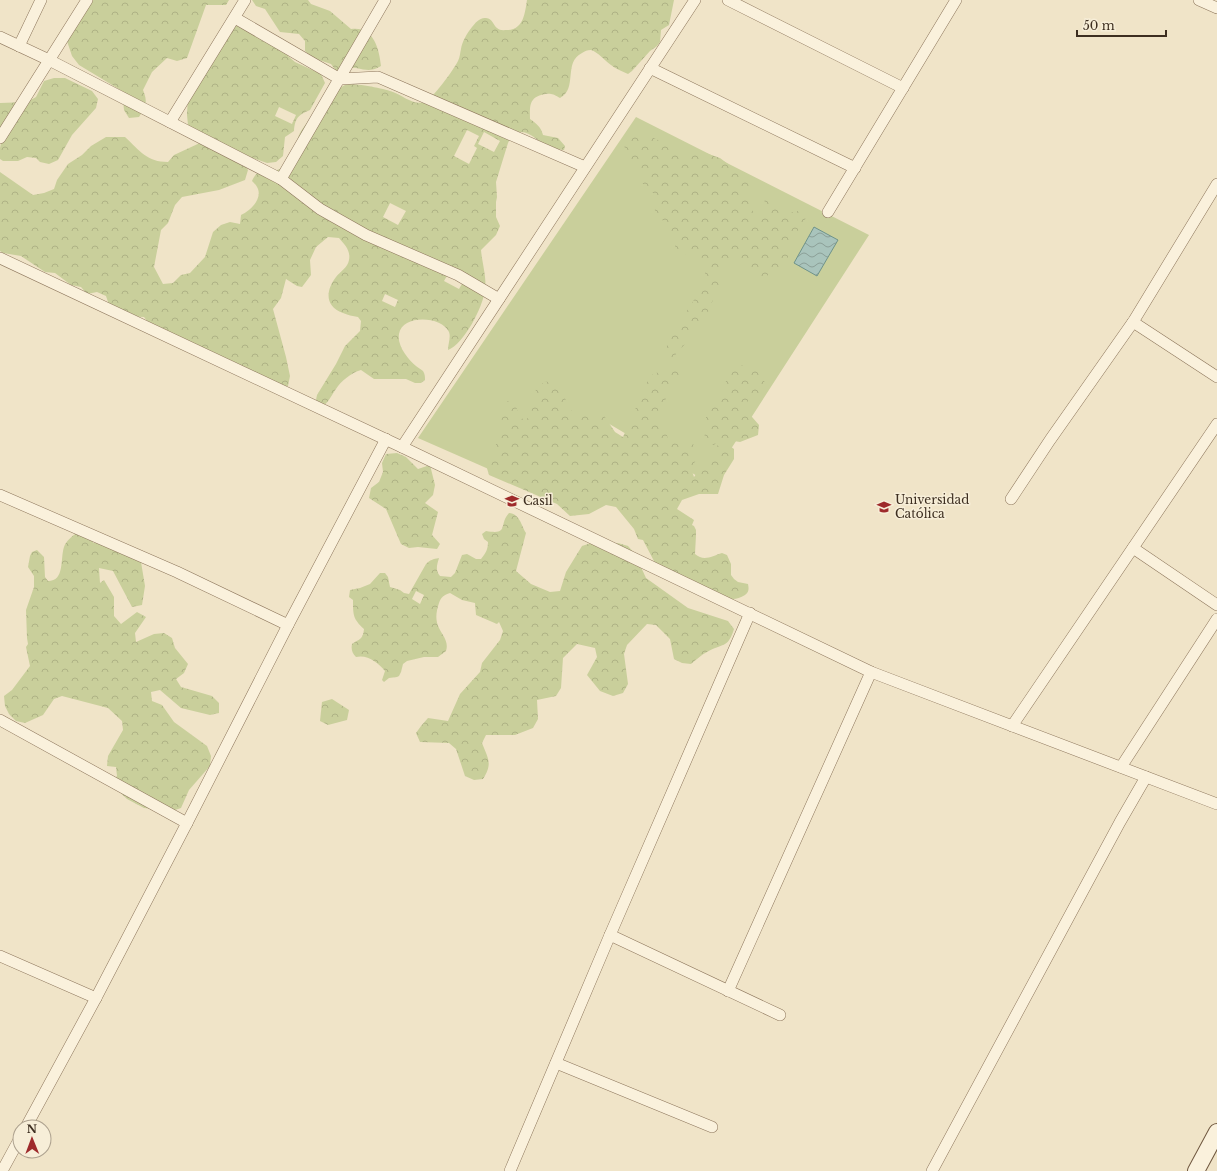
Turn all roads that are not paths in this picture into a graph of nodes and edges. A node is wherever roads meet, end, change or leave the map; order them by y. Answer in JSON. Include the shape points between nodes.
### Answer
{"nodes":[{"id":1,"x":41,"y":0,"type":"edge"},
{"id":2,"x":87,"y":0,"type":"edge"},
{"id":3,"x":245,"y":0,"type":"edge"},
{"id":4,"x":386,"y":0,"type":"edge"},
{"id":5,"x":695,"y":0,"type":"edge"},
{"id":6,"x":728,"y":0,"type":"edge"},
{"id":7,"x":956,"y":0,"type":"edge"},
{"id":8,"x":1199,"y":0,"type":"edge"},
{"id":9,"x":1217,"y":8,"type":"edge"},
{"id":10,"x":235,"y":18,"type":"junction"},
{"id":11,"x":0,"y":37,"type":"edge"},
{"id":12,"x":19,"y":46,"type":"junction"},
{"id":13,"x":49,"y":60,"type":"junction"},
{"id":14,"x":650,"y":68,"type":"junction"},
{"id":15,"x":340,"y":79,"type":"junction"},
{"id":16,"x":903,"y":88,"type":"junction"},
{"id":17,"x":170,"y":122,"type":"junction"},
{"id":18,"x":0,"y":138,"type":"edge"},
{"id":19,"x":585,"y":167,"type":"junction"},
{"id":20,"x":855,"y":168,"type":"junction"},
{"id":21,"x":281,"y":179,"type":"junction"},
{"id":22,"x":1217,"y":184,"type":"edge"},
{"id":23,"x":828,"y":212,"type":"dead end"},
{"id":24,"x":0,"y":258,"type":"edge"},
{"id":25,"x":499,"y":299,"type":"junction"},
{"id":26,"x":1133,"y":322,"type":"junction"},
{"id":27,"x":1217,"y":377,"type":"edge"},
{"id":28,"x":1217,"y":424,"type":"edge"},
{"id":29,"x":386,"y":439,"type":"junction"},
{"id":30,"x":402,"y":447,"type":"junction"},
{"id":31,"x":0,"y":495,"type":"edge"},
{"id":32,"x":1011,"y":498,"type":"dead end"},
{"id":33,"x":1133,"y":548,"type":"junction"},
{"id":34,"x":1217,"y":605,"type":"edge"},
{"id":35,"x":750,"y":613,"type":"junction"},
{"id":36,"x":1217,"y":619,"type":"edge"},
{"id":37,"x":288,"y":625,"type":"junction"},
{"id":38,"x":871,"y":672,"type":"junction"},
{"id":39,"x":0,"y":720,"type":"edge"},
{"id":40,"x":1012,"y":726,"type":"junction"},
{"id":41,"x":1121,"y":767,"type":"junction"},
{"id":42,"x":1146,"y":777,"type":"junction"},
{"id":43,"x":1217,"y":804,"type":"edge"},
{"id":44,"x":187,"y":823,"type":"junction"},
{"id":45,"x":610,"y":935,"type":"junction"},
{"id":46,"x":0,"y":956,"type":"edge"},
{"id":47,"x":728,"y":991,"type":"junction"},
{"id":48,"x":96,"y":998,"type":"junction"},
{"id":49,"x":780,"y":1015,"type":"dead end"},
{"id":50,"x":556,"y":1063,"type":"junction"},
{"id":51,"x":30,"y":1119,"type":"edge"},
{"id":52,"x":712,"y":1127,"type":"dead end"},
{"id":53,"x":1217,"y":1132,"type":"edge"},
{"id":54,"x":12,"y":1153,"type":"edge"},
{"id":55,"x":2,"y":1171,"type":"edge"},
{"id":56,"x":510,"y":1171,"type":"edge"},
{"id":57,"x":932,"y":1171,"type":"edge"},
{"id":58,"x":1196,"y":1171,"type":"edge"}],
"edges":[{"from":1,"to":12,"type":"street"},
{"from":2,"to":13,"type":"street"},
{"from":3,"to":10,"type":"street"},
{"from":4,"to":15,"type":"street"},
{"from":5,"to":14,"type":"street"},
{"from":6,"to":16,"type":"street"},
{"from":7,"to":16,"type":"street"},
{"from":8,"to":9,"type":"street"},
{"from":10,"to":15,"type":"street"},
{"from":10,"to":17,"type":"street"},
{"from":11,"to":12,"type":"street"},
{"from":12,"to":13,"type":"street"},
{"from":13,"to":17,"type":"street"},
{"from":13,"to":18,"type":"street"},
{"from":14,"to":19,"type":"street"},
{"from":14,"to":20,"type":"street"},
{"from":15,"to":19,"type":"street","via":[[378,77]]},
{"from":15,"to":21,"type":"street"},
{"from":16,"to":20,"type":"street"},
{"from":17,"to":21,"type":"street"},
{"from":19,"to":25,"type":"street"},
{"from":20,"to":23,"type":"street"},
{"from":21,"to":25,"type":"street","via":[[320,209],[366,235],[458,275]]},
{"from":22,"to":26,"type":"street"},
{"from":24,"to":29,"type":"street"},
{"from":25,"to":30,"type":"street"},
{"from":26,"to":27,"type":"street"},
{"from":26,"to":32,"type":"street"},
{"from":28,"to":33,"type":"street"},
{"from":29,"to":30,"type":"street"},
{"from":29,"to":37,"type":"street"},
{"from":30,"to":35,"type":"street"},
{"from":31,"to":37,"type":"street","via":[[177,572]]},
{"from":33,"to":34,"type":"street"},
{"from":33,"to":40,"type":"street"},
{"from":35,"to":38,"type":"street"},
{"from":35,"to":45,"type":"street"},
{"from":36,"to":41,"type":"street"},
{"from":37,"to":44,"type":"street"},
{"from":38,"to":40,"type":"street"},
{"from":38,"to":47,"type":"street"},
{"from":39,"to":44,"type":"street"},
{"from":40,"to":41,"type":"street"},
{"from":41,"to":42,"type":"street"},
{"from":42,"to":43,"type":"street"},
{"from":42,"to":57,"type":"street"},
{"from":44,"to":48,"type":"street"},
{"from":45,"to":47,"type":"street"},
{"from":45,"to":50,"type":"street"},
{"from":46,"to":48,"type":"street"},
{"from":47,"to":49,"type":"street"},
{"from":48,"to":51,"type":"street"},
{"from":50,"to":52,"type":"street"},
{"from":50,"to":56,"type":"street"},
{"from":53,"to":58,"type":"main road"},
{"from":54,"to":55,"type":"street"}]}
